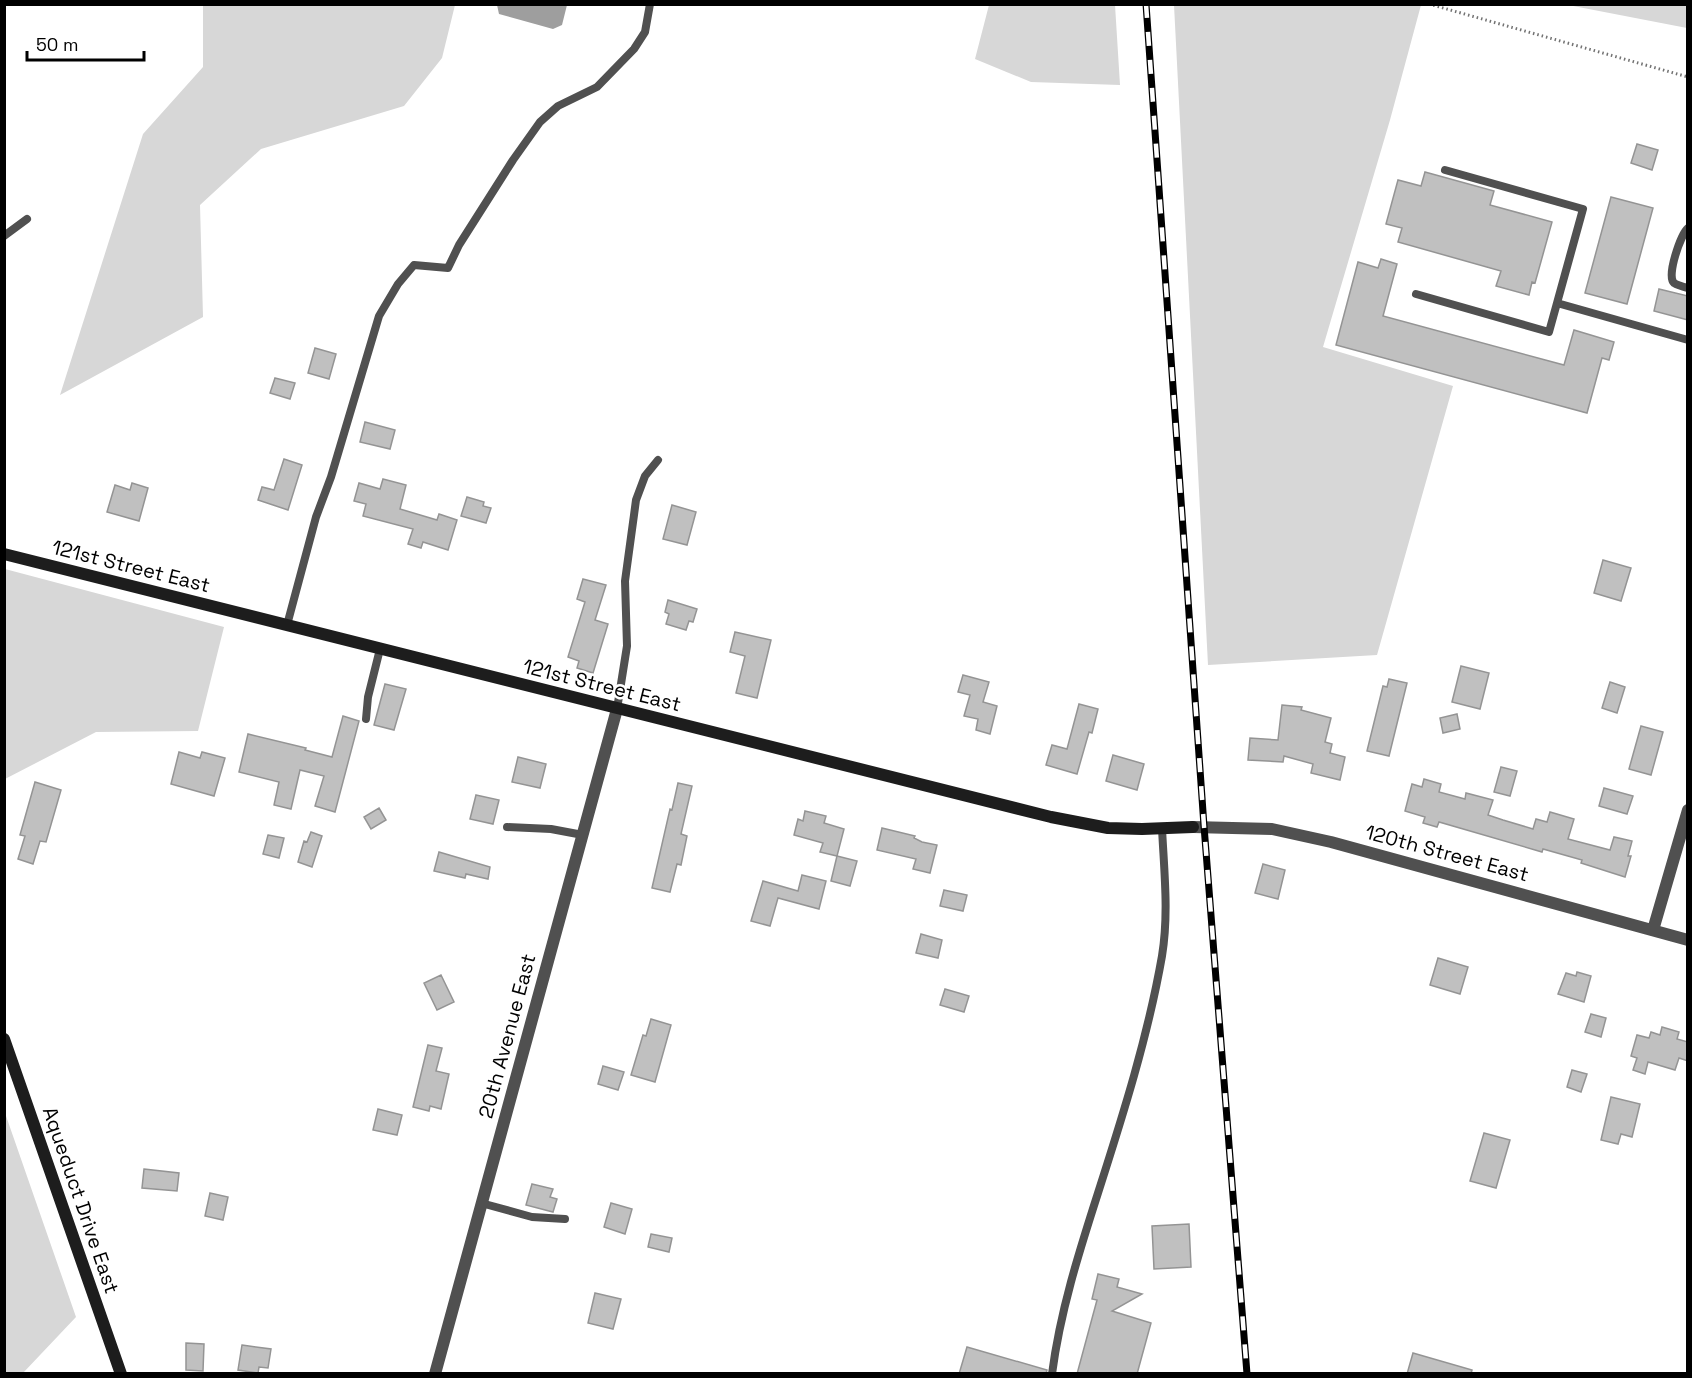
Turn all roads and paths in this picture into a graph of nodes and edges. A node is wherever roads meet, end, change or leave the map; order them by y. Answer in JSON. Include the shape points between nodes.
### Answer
{"nodes":[{"id":1,"x":650,"y":4,"type":"edge"},
{"id":2,"x":1429,"y":4,"type":"edge"},
{"id":3,"x":1688,"y":77,"type":"edge"},
{"id":4,"x":1445,"y":170,"type":"dead end"},
{"id":5,"x":27,"y":219,"type":"dead end"},
{"id":6,"x":1688,"y":228,"type":"edge"},
{"id":7,"x":4,"y":236,"type":"edge"},
{"id":8,"x":1688,"y":288,"type":"edge"},
{"id":9,"x":1416,"y":294,"type":"dead end"},
{"id":10,"x":1557,"y":303,"type":"junction"},
{"id":11,"x":1688,"y":340,"type":"edge"},
{"id":12,"x":658,"y":460,"type":"dead end"},
{"id":13,"x":4,"y":554,"type":"edge"},
{"id":14,"x":287,"y":625,"type":"junction"},
{"id":15,"x":380,"y":649,"type":"junction"},
{"id":16,"x":617,"y":709,"type":"junction"},
{"id":17,"x":366,"y":719,"type":"dead end"},
{"id":18,"x":1688,"y":810,"type":"edge"},
{"id":19,"x":507,"y":827,"type":"dead end"},
{"id":20,"x":1193,"y":827,"type":"joint"},
{"id":21,"x":1162,"y":828,"type":"junction"},
{"id":22,"x":583,"y":835,"type":"junction"},
{"id":23,"x":1653,"y":930,"type":"junction"},
{"id":24,"x":1688,"y":940,"type":"edge"},
{"id":25,"x":4,"y":1039,"type":"edge"},
{"id":26,"x":481,"y":1203,"type":"junction"},
{"id":27,"x":565,"y":1219,"type":"dead end"},
{"id":28,"x":121,"y":1374,"type":"edge"},
{"id":29,"x":435,"y":1374,"type":"edge"},
{"id":30,"x":1052,"y":1374,"type":"edge"}],
"edges":[{"from":1,"to":14,"type":"lane","via":[[645,32],[634,49],[597,87],[558,106],[540,123],[459,245],[448,268],[414,265],[379,316],[316,517]]},
{"from":2,"to":3,"type":"path"},
{"from":4,"to":10,"type":"lane","via":[[1583,209]]},
{"from":5,"to":7,"type":"lane"},
{"from":6,"to":8,"type":"lane","via":[[1680,240],[1671,273],[1674,283]]},
{"from":9,"to":10,"type":"lane","via":[[1548,332]]},
{"from":10,"to":11,"type":"lane"},
{"from":12,"to":16,"type":"lane","via":[[645,476],[636,500],[625,582],[627,646]]},
{"from":13,"to":14,"type":"street","name":"121st Street East"},
{"from":14,"to":15,"type":"street","name":"121st Street East"},
{"from":15,"to":16,"type":"street","name":"121st Street East"},
{"from":15,"to":17,"type":"lane"},
{"from":16,"to":21,"type":"street","name":"121st Street East","via":[[1051,817],[1108,828]]},
{"from":16,"to":22,"type":"street","name":"20th Avenue East"},
{"from":18,"to":23,"type":"street"},
{"from":19,"to":22,"type":"lane"},
{"from":20,"to":21,"type":"street","name":"121st Street East"},
{"from":20,"to":23,"type":"street","name":"120th Street East","via":[[1272,829],[1331,842]]},
{"from":21,"to":30,"type":"lane","via":[[1162,953],[1146,1028],[1072,1275]]},
{"from":22,"to":26,"type":"street","name":"20th Avenue East"},
{"from":23,"to":24,"type":"street","name":"120th Street East"},
{"from":25,"to":28,"type":"street","name":"Aqueduct Drive East"},
{"from":26,"to":27,"type":"lane","via":[[532,1217]]},
{"from":26,"to":29,"type":"street","name":"20th Avenue East"}]}
